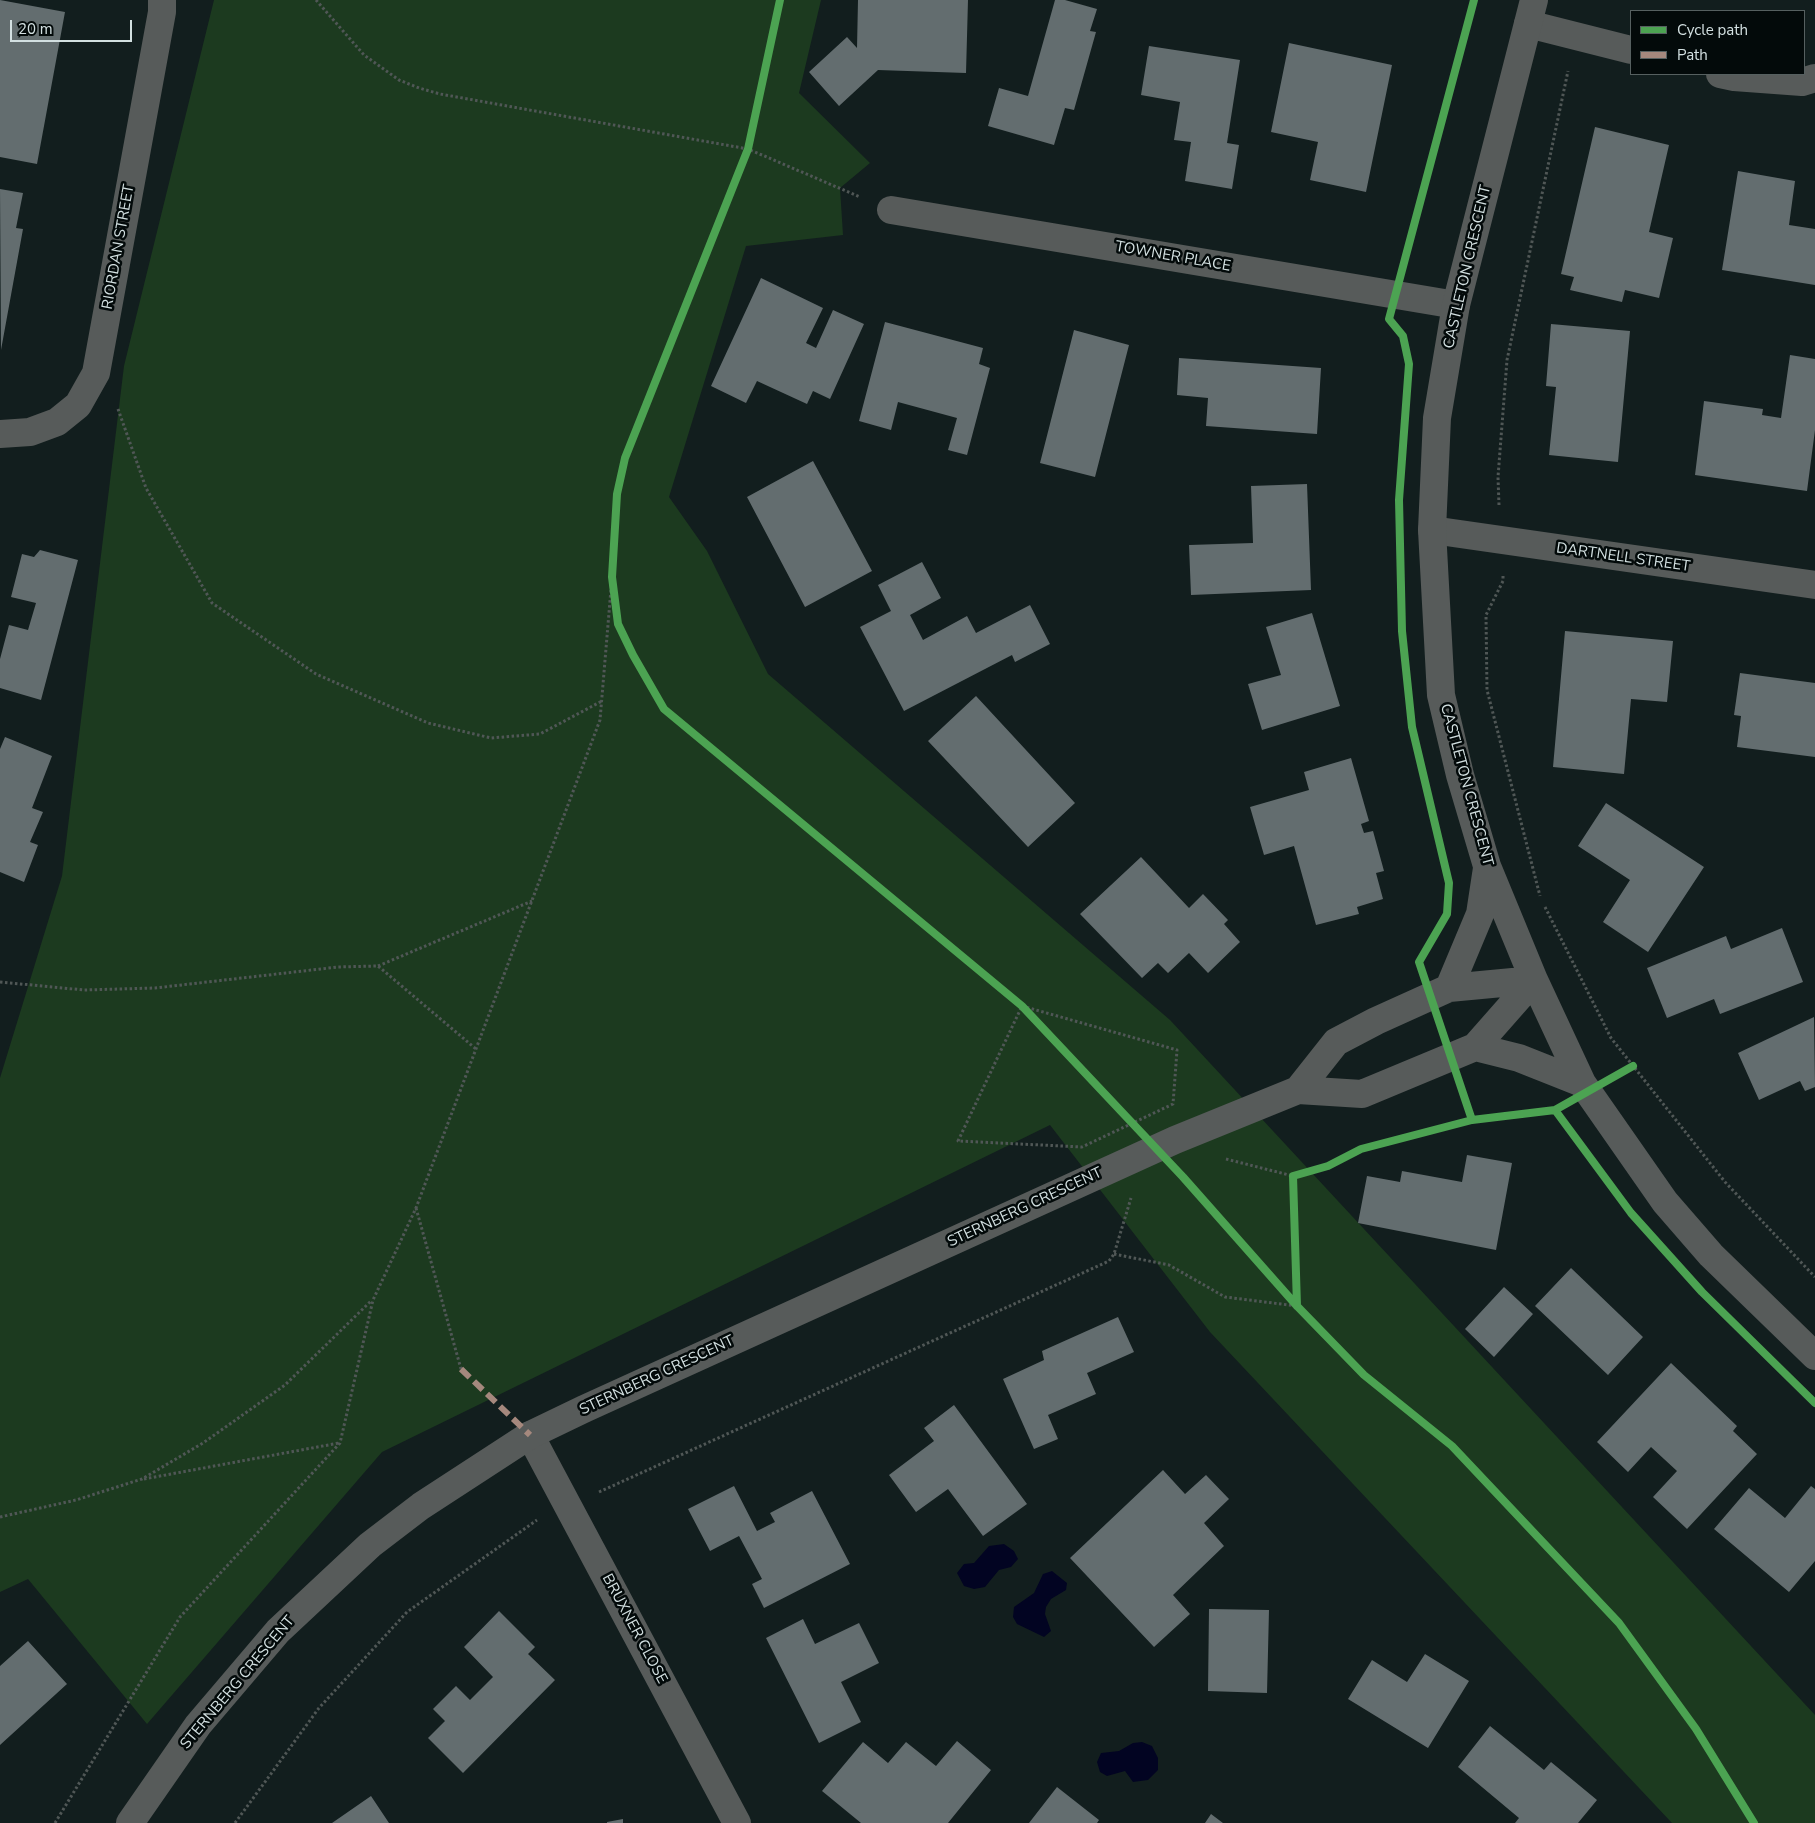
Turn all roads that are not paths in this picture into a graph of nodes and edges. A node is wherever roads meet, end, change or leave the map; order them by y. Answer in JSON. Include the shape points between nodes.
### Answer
{"nodes":[{"id":1,"x":162,"y":0,"type":"edge"},
{"id":2,"x":1531,"y":12,"type":"edge"},
{"id":3,"x":1630,"y":50,"type":"edge"},
{"id":4,"x":1725,"y":75,"type":"edge"},
{"id":5,"x":1815,"y":78,"type":"edge"},
{"id":6,"x":891,"y":210,"type":"road end"},
{"id":7,"x":1456,"y":305,"type":"junction"},
{"id":8,"x":0,"y":434,"type":"edge"},
{"id":9,"x":1432,"y":530,"type":"junction"},
{"id":10,"x":1815,"y":585,"type":"edge"},
{"id":11,"x":1487,"y":866,"type":"junction"},
{"id":12,"x":1534,"y":980,"type":"junction"},
{"id":13,"x":1450,"y":988,"type":"junction"},
{"id":14,"x":1475,"y":1047,"type":"junction"},
{"id":15,"x":1585,"y":1087,"type":"junction"},
{"id":16,"x":1298,"y":1090,"type":"junction"},
{"id":17,"x":1815,"y":1356,"type":"edge"},
{"id":18,"x":530,"y":1436,"type":"junction"},
{"id":19,"x":130,"y":1823,"type":"edge"},
{"id":20,"x":737,"y":1823,"type":"edge"}],
"edges":[{"from":1,"to":8,"type":"street","name":"RIORDAN STREET","via":[[96,373],[78,405],[57,422],[30,432]]},
{"from":2,"to":3,"type":"street","via":[[1578,36]]},
{"from":2,"to":7,"type":"street","name":"CASTLETON CRESCENT"},
{"from":4,"to":5,"type":"street","via":[[1802,82]]},
{"from":6,"to":7,"type":"street","name":"TOWNER PLACE"},
{"from":7,"to":9,"type":"street","name":"CASTLETON CRESCENT","via":[[1436,418]]},
{"from":9,"to":10,"type":"street","name":"DARTNELL STREET"},
{"from":9,"to":11,"type":"street","name":"CASTLETON CRESCENT","via":[[1441,695]]},
{"from":11,"to":12,"type":"street","name":"CASTLETON CRESCENT"},
{"from":11,"to":13,"type":"street","via":[[1480,914]]},
{"from":12,"to":13,"type":"street","name":"STERNBERG CRESCENT"},
{"from":12,"to":14,"type":"street","name":"STERNBERG CRESCENT"},
{"from":12,"to":15,"type":"street","name":"CASTLETON CRESCENT"},
{"from":13,"to":16,"type":"street","name":"STERNBERG CRESCENT","via":[[1336,1042]]},
{"from":14,"to":15,"type":"street","via":[[1520,1058]]},
{"from":14,"to":16,"type":"street","name":"STERNBERG CRESCENT","via":[[1362,1094]]},
{"from":15,"to":17,"type":"street","name":"CASTLETON CRESCENT","via":[[1665,1202],[1711,1255]]},
{"from":16,"to":18,"type":"street","name":"STERNBERG CRESCENT","via":[[1127,1161]]},
{"from":18,"to":19,"type":"street","name":"STERNBERG CRESCENT","via":[[421,1506],[370,1545],[278,1631],[198,1725]]},
{"from":18,"to":20,"type":"street","name":"BRUXNER CLOSE"}]}
